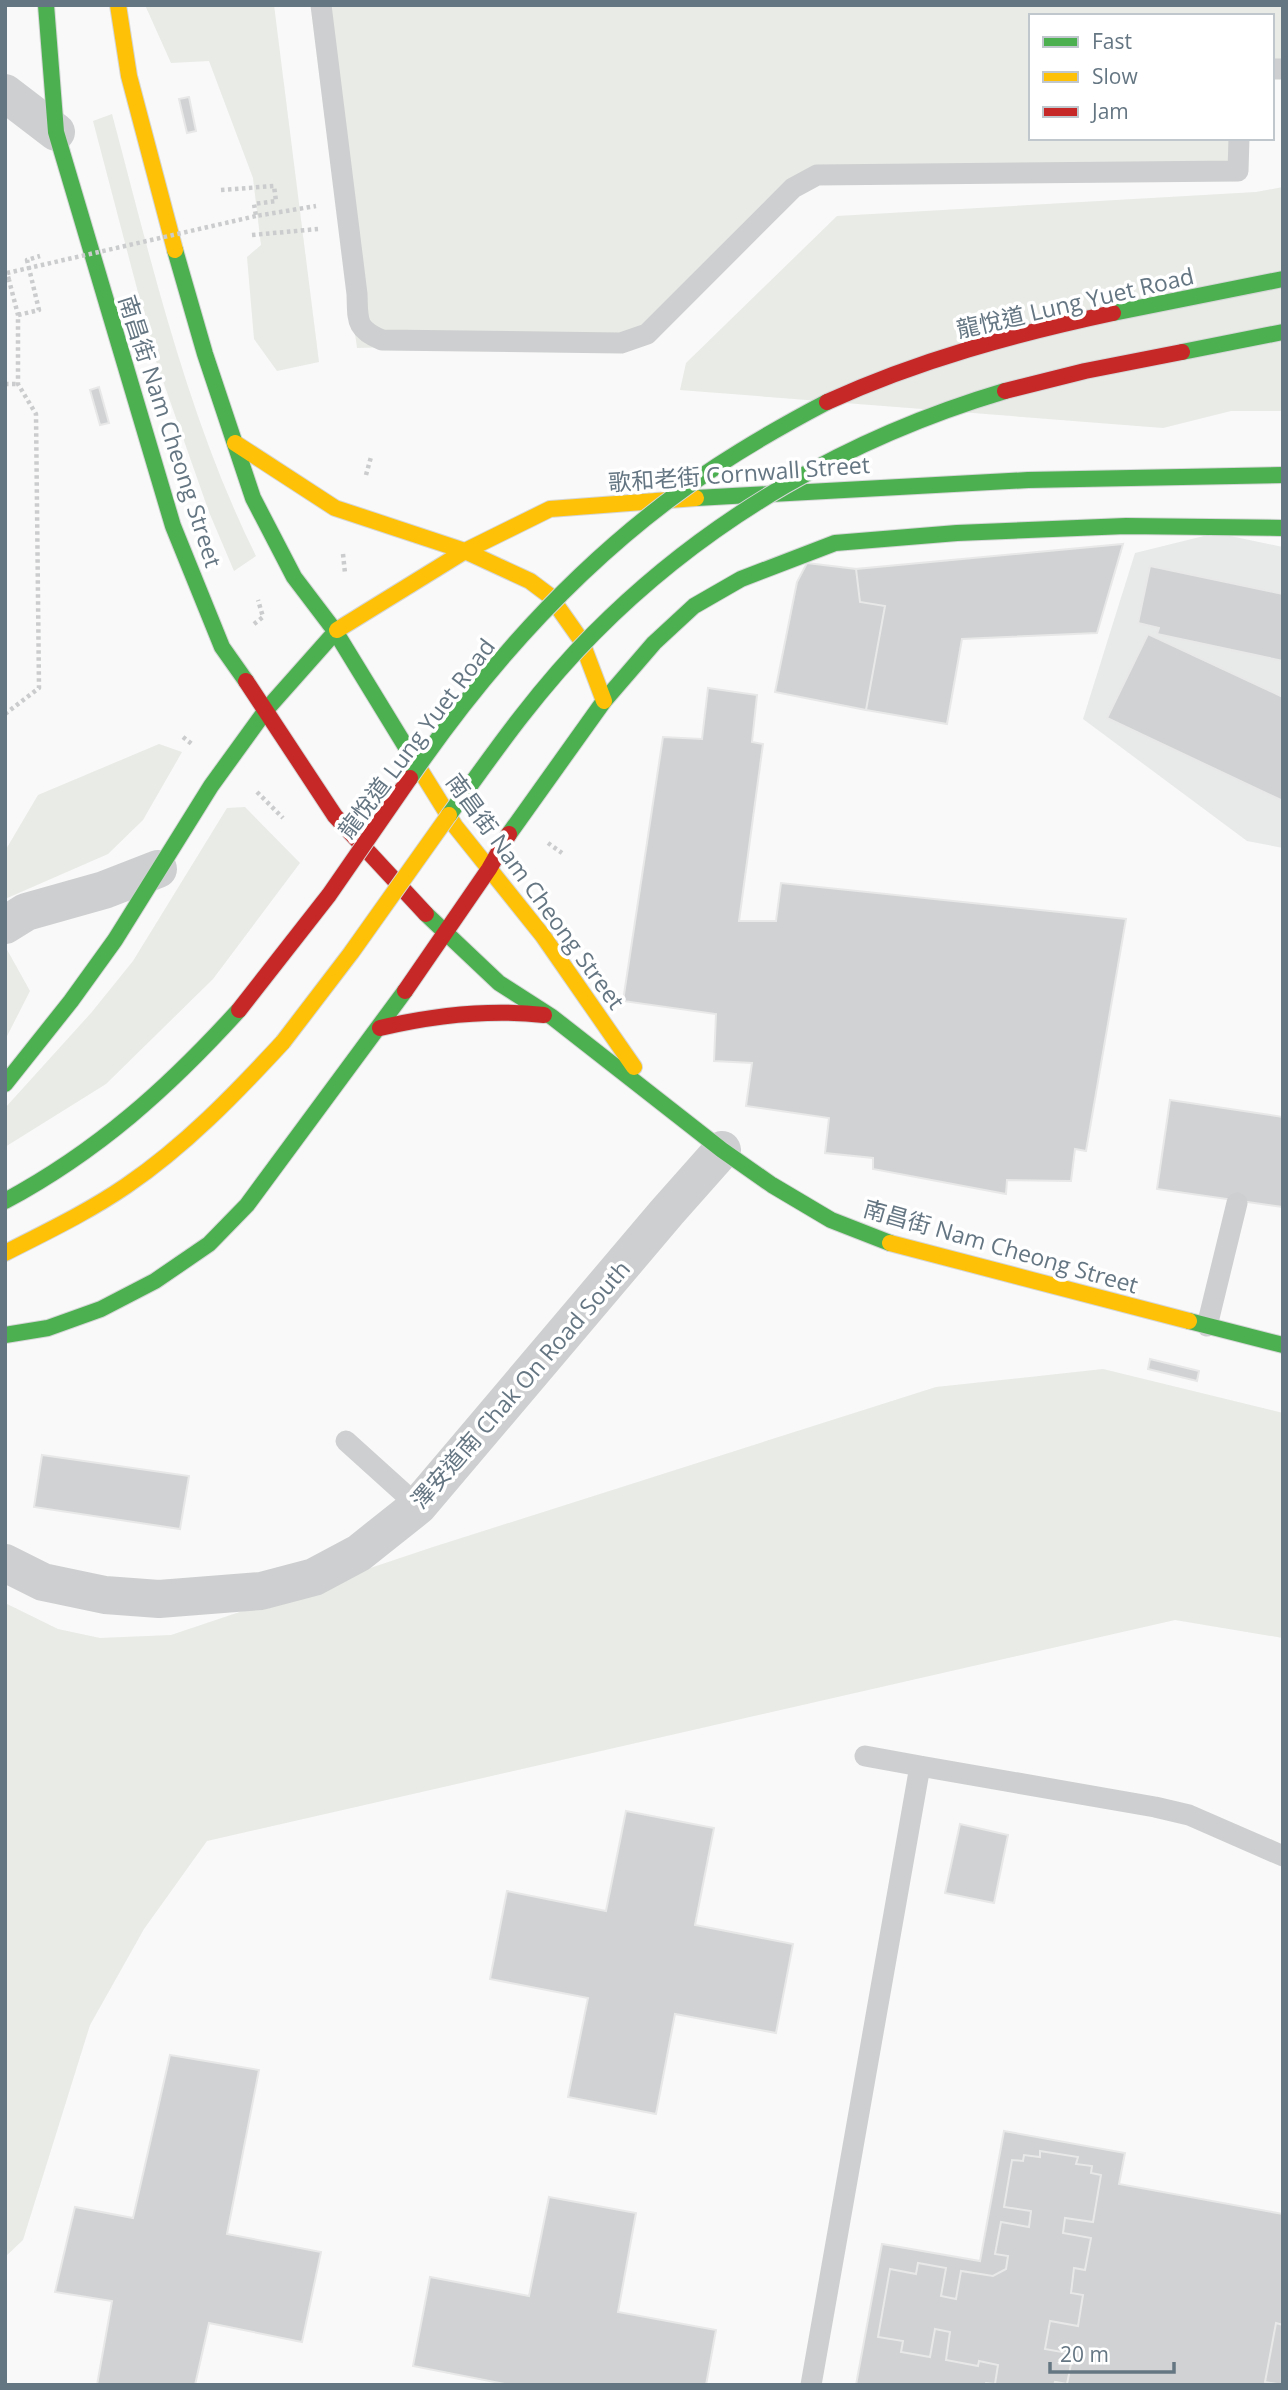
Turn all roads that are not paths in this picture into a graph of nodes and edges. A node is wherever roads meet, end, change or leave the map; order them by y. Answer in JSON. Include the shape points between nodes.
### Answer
{"nodes":[{"id":1,"x":118,"y":5,"type":"edge"},
{"id":2,"x":321,"y":5,"type":"edge"},
{"id":3,"x":47,"y":9,"type":"edge"},
{"id":4,"x":5,"y":93,"type":"edge"},
{"id":5,"x":56,"y":132,"type":"junction"},
{"id":6,"x":1239,"y":140,"type":"edge"},
{"id":7,"x":1283,"y":279,"type":"edge"},
{"id":8,"x":1283,"y":331,"type":"edge"},
{"id":9,"x":235,"y":443,"type":"junction"},
{"id":10,"x":1283,"y":475,"type":"edge"},
{"id":11,"x":1283,"y":528,"type":"edge"},
{"id":12,"x":465,"y":551,"type":"junction"},
{"id":13,"x":335,"y":631,"type":"junction"},
{"id":14,"x":604,"y":701,"type":"junction"},
{"id":15,"x":266,"y":710,"type":"junction"},
{"id":16,"x":158,"y":869,"type":"junction"},
{"id":17,"x":489,"y":869,"type":"junction"},
{"id":18,"x":5,"y":925,"type":"edge"},
{"id":19,"x":445,"y":934,"type":"junction"},
{"id":20,"x":552,"y":1017,"type":"junction"},
{"id":21,"x":380,"y":1028,"type":"junction"},
{"id":22,"x":5,"y":1084,"type":"edge"},
{"id":23,"x":658,"y":1100,"type":"junction"},
{"id":24,"x":722,"y":1150,"type":"junction"},
{"id":25,"x":5,"y":1201,"type":"edge"},
{"id":26,"x":1237,"y":1203,"type":"dead end"},
{"id":27,"x":5,"y":1253,"type":"edge"},
{"id":28,"x":1207,"y":1326,"type":"junction"},
{"id":29,"x":5,"y":1335,"type":"edge"},
{"id":30,"x":1283,"y":1345,"type":"edge"},
{"id":31,"x":346,"y":1441,"type":"dead end"},
{"id":32,"x":418,"y":1506,"type":"junction"},
{"id":33,"x":5,"y":1563,"type":"edge"},
{"id":34,"x":865,"y":1756,"type":"dead end"},
{"id":35,"x":920,"y":1766,"type":"junction"},
{"id":36,"x":1283,"y":1856,"type":"edge"},
{"id":37,"x":811,"y":2385,"type":"edge"}],
"edges":[{"from":1,"to":9,"type":"main road","name":"南昌街 Nam Cheong Street","via":[[139,121]]},
{"from":2,"to":6,"type":"lane","via":[[359,323],[366,334],[382,340],[621,342],[647,334],[793,188],[817,175],[1238,171]]},
{"from":3,"to":5,"type":"main road","name":"南昌街 Nam Cheong Street"},
{"from":4,"to":5,"type":"street"},
{"from":5,"to":15,"type":"main road","name":"南昌街 Nam Cheong Street","via":[[173,526],[222,648]]},
{"from":7,"to":25,"type":"main road","name":"龍悅道 Lung Yuet Road","bridge":true,"via":[[1051,326],[886,376],[730,457],[654,510],[586,569],[475,689],[339,881],[197,1058],[99,1143]]},
{"from":8,"to":27,"type":"main road","bridge":true,"via":[[1031,385],[925,418],[813,469],[724,525],[626,602],[554,677],[483,767],[327,988],[238,1091],[139,1176]]},
{"from":9,"to":12,"type":"main road","via":[[335,509]]},
{"from":9,"to":13,"type":"main road","name":"南昌街 Nam Cheong Street","via":[[253,498],[285,562]]},
{"from":10,"to":12,"type":"main road","name":"歌和老街 Cornwall Street","via":[[950,483],[550,509]]},
{"from":11,"to":14,"type":"main road","via":[[1126,526],[835,543],[741,579],[694,606],[654,643]]},
{"from":12,"to":13,"type":"main road","name":"歌和老街 Cornwall Street"},
{"from":12,"to":14,"type":"main road","via":[[530,581],[550,596],[581,640]]},
{"from":13,"to":15,"type":"main road","name":"歌和老街 Cornwall Street"},
{"from":13,"to":17,"type":"main road","name":"南昌街 Nam Cheong Street","via":[[455,826]]},
{"from":14,"to":17,"type":"main road","via":[[517,820]]},
{"from":15,"to":16,"type":"main road"},
{"from":15,"to":19,"type":"main road","name":"南昌街 Nam Cheong Street","via":[[335,816]]},
{"from":16,"to":18,"type":"street","via":[[26,912]]},
{"from":16,"to":22,"type":"main road","via":[[71,1002]]},
{"from":17,"to":19,"type":"main road"},
{"from":17,"to":23,"type":"main road","name":"南昌街 Nam Cheong Street","via":[[543,936]]},
{"from":19,"to":20,"type":"main road","name":"南昌街 Nam Cheong Street","via":[[499,984]]},
{"from":19,"to":21,"type":"main road"},
{"from":20,"to":21,"type":"main road","via":[[483,1010]]},
{"from":20,"to":23,"type":"main road","name":"南昌街 Nam Cheong Street"},
{"from":21,"to":29,"type":"main road","via":[[247,1205],[209,1244],[155,1281],[101,1309],[48,1328]]},
{"from":23,"to":24,"type":"main road","name":"南昌街 Nam Cheong Street"},
{"from":24,"to":28,"type":"main road","name":"南昌街 Nam Cheong Street","via":[[831,1220],[892,1244]]},
{"from":24,"to":32,"type":"street","name":"澤安道南 Chak On Road South"},
{"from":26,"to":28,"type":"lane"},
{"from":28,"to":30,"type":"main road","name":"南昌街 Nam Cheong Street"},
{"from":31,"to":32,"type":"lane"},
{"from":32,"to":33,"type":"street","name":"澤安道南 Chak On Road South","via":[[359,1552],[314,1577],[261,1591],[159,1599],[104,1595],[43,1581]]},
{"from":34,"to":35,"type":"lane"},
{"from":35,"to":36,"type":"lane","via":[[1189,1815]]},
{"from":35,"to":37,"type":"lane"}]}
